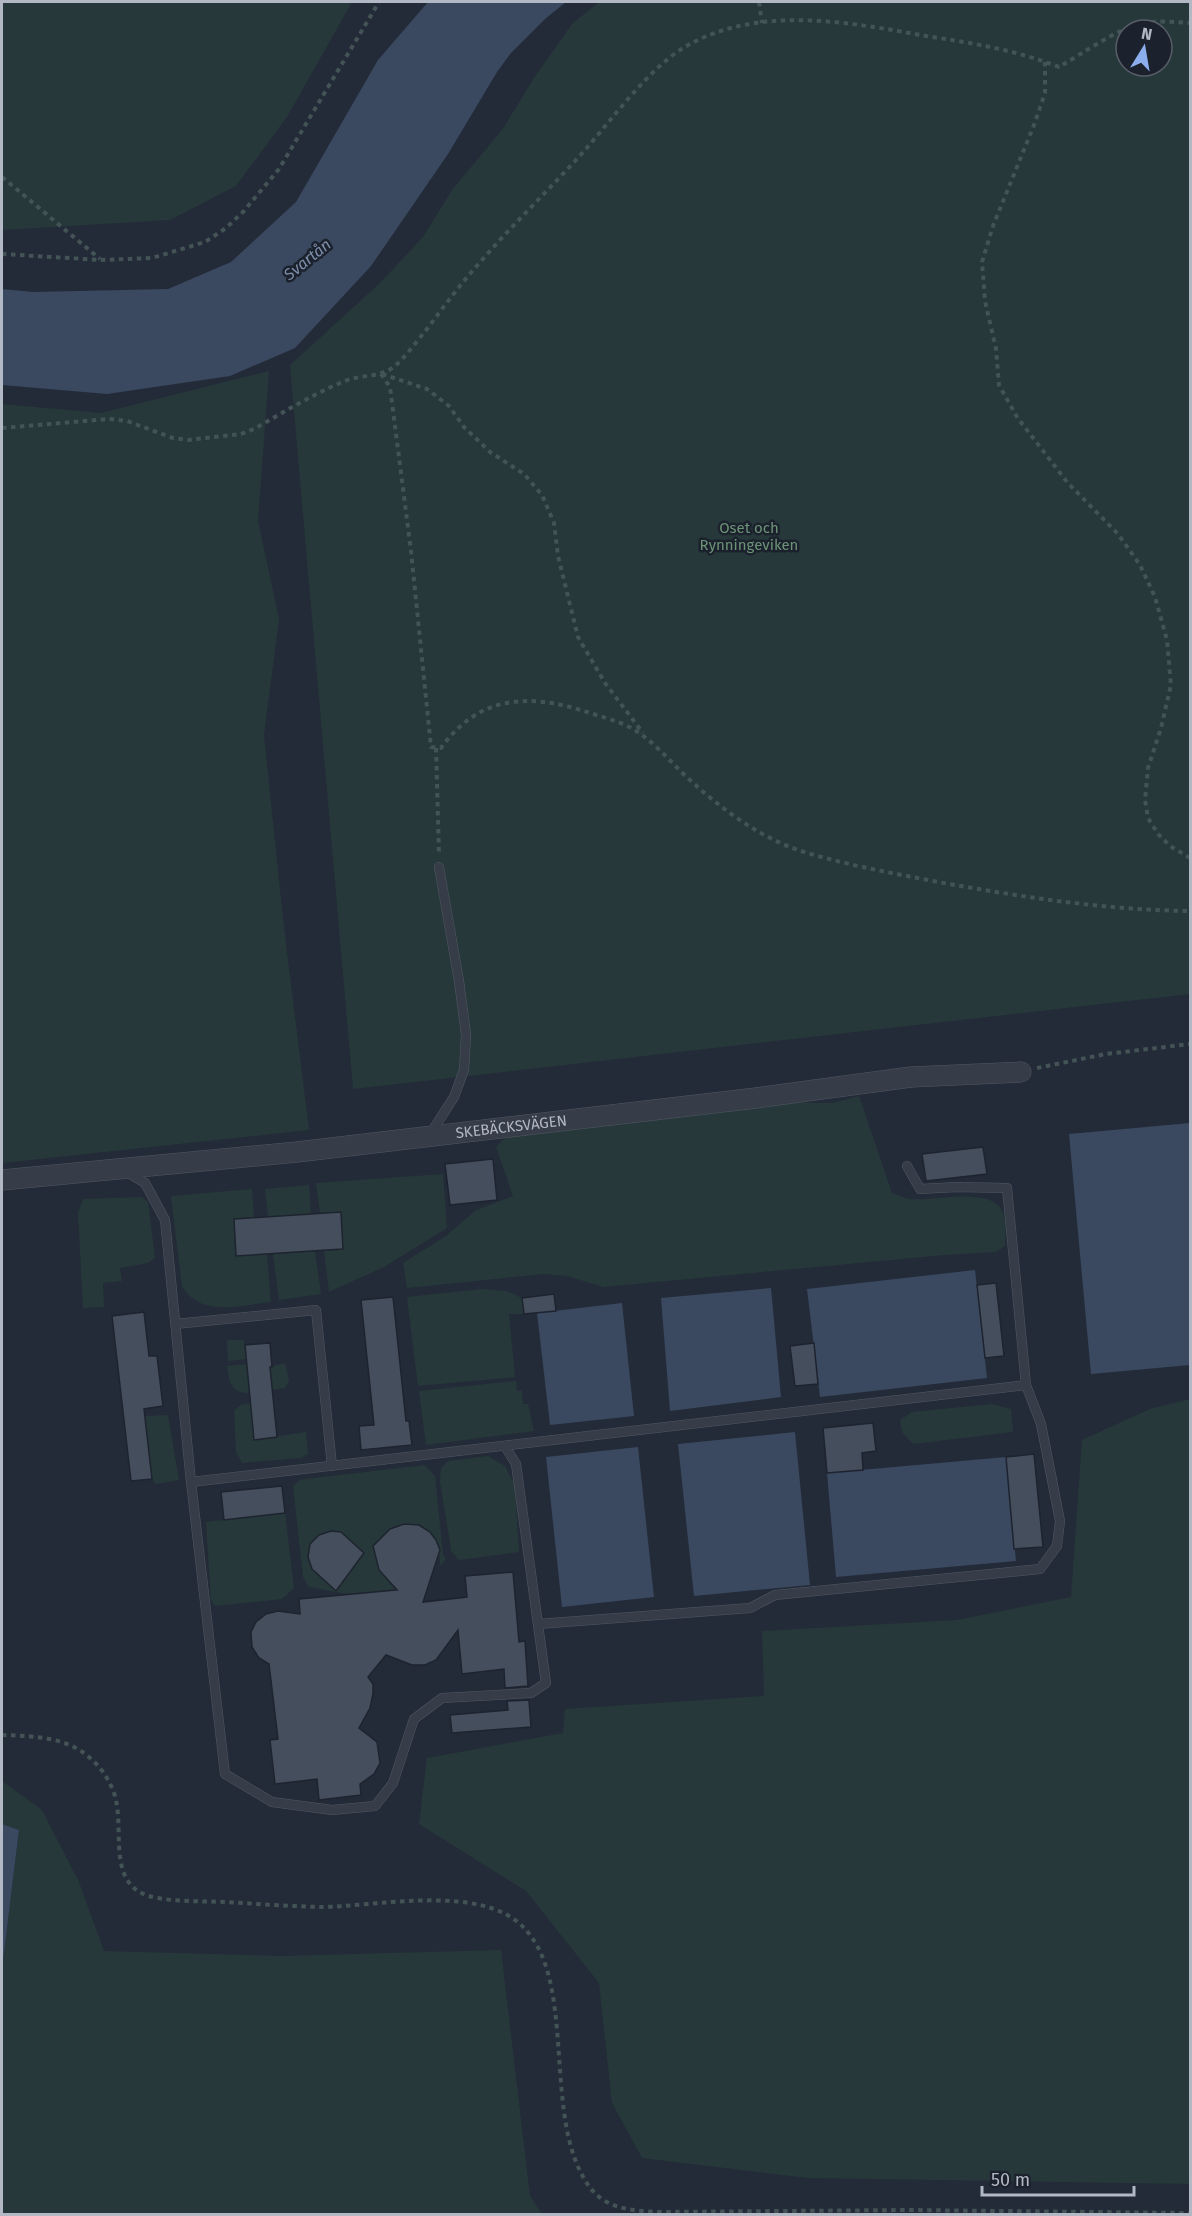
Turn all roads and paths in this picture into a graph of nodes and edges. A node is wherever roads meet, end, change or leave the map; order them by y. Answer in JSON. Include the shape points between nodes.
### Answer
{"nodes":[{"id":1,"x":379,"y":2,"type":"edge"},
{"id":2,"x":759,"y":2,"type":"edge"},
{"id":3,"x":762,"y":23,"type":"junction"},
{"id":4,"x":1191,"y":23,"type":"edge"},
{"id":5,"x":1045,"y":62,"type":"junction"},
{"id":6,"x":2,"y":177,"type":"edge"},
{"id":7,"x":2,"y":254,"type":"edge"},
{"id":8,"x":101,"y":260,"type":"junction"},
{"id":9,"x":381,"y":374,"type":"junction"},
{"id":10,"x":2,"y":428,"type":"edge"},
{"id":11,"x":646,"y":738,"type":"junction"},
{"id":12,"x":436,"y":747,"type":"junction"},
{"id":13,"x":1191,"y":858,"type":"edge"},
{"id":14,"x":439,"y":867,"type":"joint"},
{"id":15,"x":1191,"y":911,"type":"edge"},
{"id":16,"x":1191,"y":1044,"type":"edge"},
{"id":17,"x":1021,"y":1072,"type":"joint"},
{"id":18,"x":429,"y":1136,"type":"junction"},
{"id":19,"x":907,"y":1166,"type":"dead end"},
{"id":20,"x":120,"y":1168,"type":"junction"},
{"id":21,"x":2,"y":1180,"type":"edge"},
{"id":22,"x":175,"y":1324,"type":"junction"},
{"id":23,"x":1026,"y":1385,"type":"junction"},
{"id":24,"x":505,"y":1446,"type":"junction"},
{"id":25,"x":332,"y":1466,"type":"junction"},
{"id":26,"x":191,"y":1482,"type":"junction"},
{"id":27,"x":538,"y":1624,"type":"junction"},
{"id":28,"x":2,"y":1735,"type":"edge"},
{"id":29,"x":1191,"y":2213,"type":"edge"}],
"edges":[{"from":1,"to":8,"type":"path","via":[[279,169],[226,228],[205,242],[152,258]]},
{"from":2,"to":3,"type":"path"},
{"from":3,"to":5,"type":"path","via":[[805,20],[861,25],[975,44]]},
{"from":3,"to":9,"type":"path","via":[[699,40],[662,64],[482,260],[412,348]]},
{"from":4,"to":5,"type":"path","via":[[1138,24],[1059,67]]},
{"from":5,"to":13,"type":"path","via":[[1045,93],[1035,126],[982,262],[999,385],[1017,417],[1067,482],[1118,534],[1140,565],[1155,597],[1167,640],[1171,685],[1148,768],[1145,800],[1148,818],[1158,834]]},
{"from":6,"to":8,"type":"path"},
{"from":7,"to":8,"type":"path"},
{"from":9,"to":10,"type":"path","via":[[350,379],[329,388],[241,434],[173,438],[109,418]]},
{"from":9,"to":11,"type":"path","via":[[427,389],[449,405],[464,427],[490,452],[524,474],[542,495],[554,523],[578,637],[605,683]]},
{"from":9,"to":12,"type":"path","via":[[390,387],[431,747]]},
{"from":11,"to":12,"type":"path","via":[[619,722],[577,708],[526,700],[507,701],[477,714],[460,725],[441,748]]},
{"from":11,"to":15,"type":"path","via":[[712,800],[758,833],[801,851],[855,866],[1014,896]]},
{"from":12,"to":14,"type":"path"},
{"from":14,"to":18,"type":"lane","via":[[466,1035],[464,1070],[454,1097]]},
{"from":16,"to":17,"type":"path","via":[[1106,1054]]},
{"from":17,"to":18,"type":"street","name":"SKEBÄCKSVÄGEN","via":[[911,1077]]},
{"from":18,"to":20,"type":"street","name":"SKEBÄCKSVÄGEN"},
{"from":19,"to":23,"type":"lane","via":[[920,1189],[1006,1188]]},
{"from":20,"to":21,"type":"street","name":"SKEBÄCKSVÄGEN"},
{"from":20,"to":22,"type":"lane","via":[[145,1183],[165,1220]]},
{"from":22,"to":25,"type":"lane","via":[[316,1310]]},
{"from":22,"to":26,"type":"lane"},
{"from":23,"to":24,"type":"lane"},
{"from":23,"to":27,"type":"lane","via":[[1041,1424],[1060,1521],[1057,1546],[1040,1569],[775,1595],[750,1608]]},
{"from":24,"to":25,"type":"lane"},
{"from":24,"to":27,"type":"lane","via":[[516,1464]]},
{"from":25,"to":26,"type":"lane"},
{"from":26,"to":27,"type":"lane","via":[[225,1774],[272,1802],[333,1810],[375,1806],[393,1783],[414,1719],[442,1698],[531,1693],[546,1683]]},
{"from":28,"to":29,"type":"path","via":[[57,1741],[90,1757],[100,1768],[116,1799],[123,1872],[131,1886],[146,1896],[320,1907],[432,1900],[489,1908],[516,1920],[538,1946],[551,1985],[569,2144],[586,2182],[609,2204],[657,2212]]}]}
